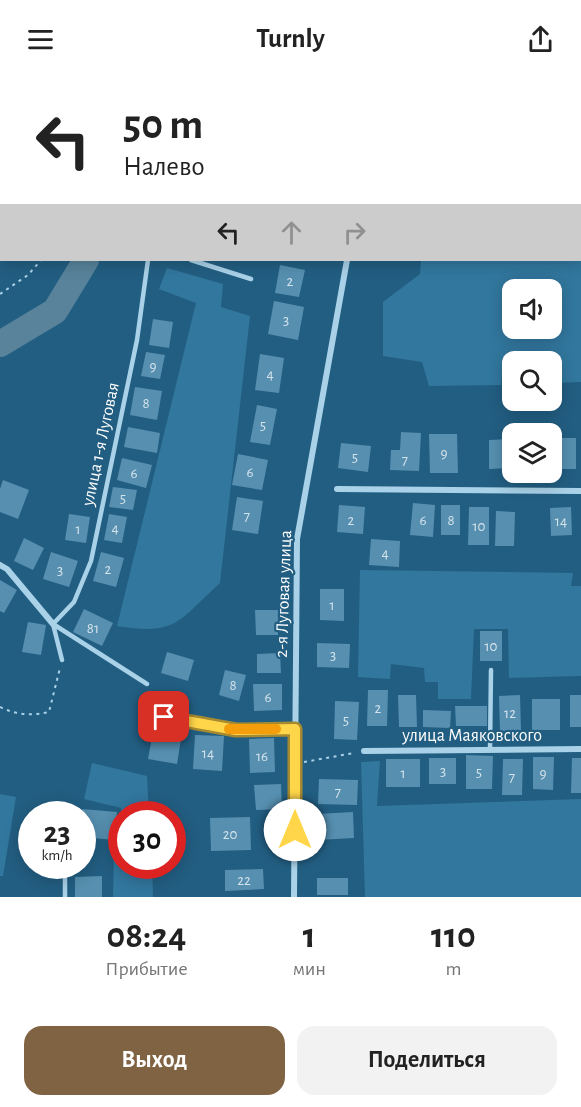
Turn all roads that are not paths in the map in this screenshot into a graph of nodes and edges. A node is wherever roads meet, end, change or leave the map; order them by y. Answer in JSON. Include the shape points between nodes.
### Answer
{"nodes":[{"id":1,"x":148,"y":261,"type":"edge"},
{"id":2,"x":194,"y":261,"type":"edge"},
{"id":3,"x":347,"y":261,"type":"edge"},
{"id":4,"x":251,"y":279,"type":"dead end"},
{"id":5,"x":337,"y":489,"type":"dead end"},
{"id":6,"x":581,"y":491,"type":"edge"},
{"id":7,"x":0,"y":565,"type":"edge"},
{"id":8,"x":53,"y":624,"type":"junction"},
{"id":9,"x":62,"y":660,"type":"road end"},
{"id":10,"x":491,"y":670,"type":"dead end"},
{"id":11,"x":147,"y":684,"type":"dead end"},
{"id":12,"x":164,"y":717,"type":"dead end"},
{"id":13,"x":295,"y":729,"type":"junction"},
{"id":14,"x":581,"y":749,"type":"edge"},
{"id":15,"x":490,"y":750,"type":"junction"},
{"id":16,"x":364,"y":751,"type":"road end"},
{"id":17,"x":65,"y":879,"type":"edge"},
{"id":18,"x":65,"y":897,"type":"edge"},
{"id":19,"x":294,"y":897,"type":"edge"}],
"edges":[{"from":1,"to":8,"type":"lane","name":"улица 1-я Луговая","via":[[137,340],[91,561],[74,602]]},
{"from":2,"to":4,"type":"lane"},
{"from":3,"to":13,"type":"street","name":"2-я Луговая улица","via":[[297,539]]},
{"from":5,"to":6,"type":"street"},
{"from":7,"to":8,"type":"street"},
{"from":8,"to":9,"type":"lane"},
{"from":8,"to":11,"type":"lane"},
{"from":10,"to":15,"type":"lane"},
{"from":12,"to":13,"type":"lane","via":[[236,730]]},
{"from":13,"to":19,"type":"street","name":"2-я Луговая улица"},
{"from":14,"to":15,"type":"street","name":"улица Маяковского"},
{"from":15,"to":16,"type":"street","name":"улица Маяковского"},
{"from":17,"to":18,"type":"lane"}]}
